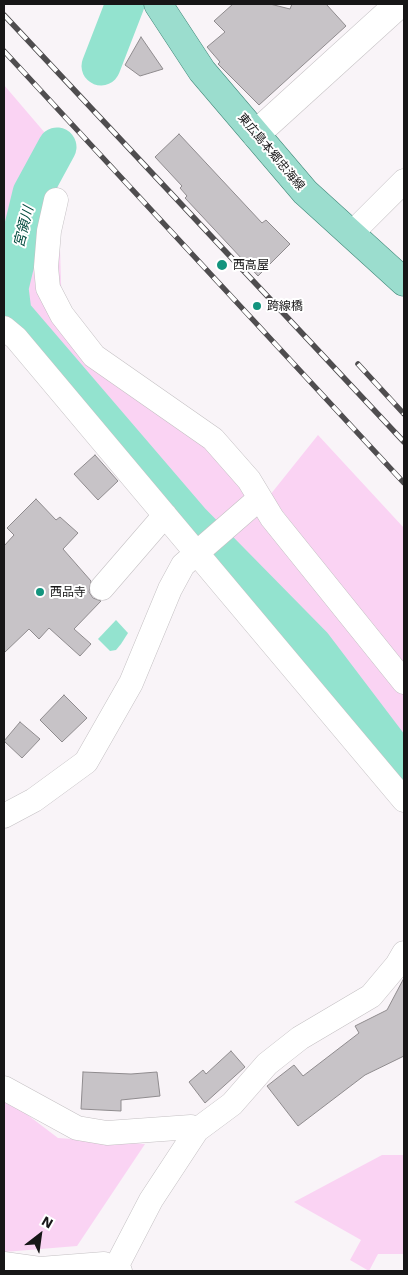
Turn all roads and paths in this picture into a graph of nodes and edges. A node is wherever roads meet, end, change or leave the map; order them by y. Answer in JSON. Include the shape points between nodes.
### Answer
{"nodes":[{"id":1,"x":158,"y":4,"type":"edge"},
{"id":2,"x":398,"y":4,"type":"edge"},
{"id":3,"x":256,"y":134,"type":"junction"},
{"id":4,"x":404,"y":181,"type":"edge"},
{"id":5,"x":56,"y":200,"type":"dead end"},
{"id":6,"x":351,"y":234,"type":"junction"},
{"id":7,"x":404,"y":282,"type":"edge"},
{"id":8,"x":4,"y":328,"type":"edge"},
{"id":9,"x":253,"y":504,"type":"junction"},
{"id":10,"x":165,"y":515,"type":"junction"},
{"id":11,"x":200,"y":549,"type":"junction"},
{"id":12,"x":102,"y":588,"type":"dead end"},
{"id":13,"x":404,"y":682,"type":"edge"},
{"id":14,"x":404,"y":800,"type":"edge"},
{"id":15,"x":4,"y":816,"type":"edge"},
{"id":16,"x":404,"y":953,"type":"edge"},
{"id":17,"x":4,"y":1088,"type":"edge"},
{"id":18,"x":198,"y":1130,"type":"junction"},
{"id":19,"x":4,"y":1264,"type":"edge"},
{"id":20,"x":116,"y":1271,"type":"edge"}],
"edges":[{"from":1,"to":3,"type":"main road","name":"東広島本郷忠海線","via":[[202,71]]},
{"from":2,"to":3,"type":"street"},
{"from":3,"to":6,"type":"main road","name":"東広島本郷忠海線","via":[[304,192]]},
{"from":4,"to":6,"type":"street"},
{"from":5,"to":9,"type":"street","via":[[46,267],[48,288],[62,315],[94,356],[213,439],[249,480]]},
{"from":6,"to":7,"type":"main road","name":"東広島本郷忠海線"},
{"from":8,"to":10,"type":"street","via":[[16,338]]},
{"from":9,"to":11,"type":"street"},
{"from":9,"to":13,"type":"street","via":[[272,518]]},
{"from":10,"to":11,"type":"street"},
{"from":10,"to":12,"type":"street"},
{"from":11,"to":14,"type":"street"},
{"from":11,"to":15,"type":"street","via":[[183,565],[131,684],[86,762],[34,800]]},
{"from":16,"to":18,"type":"street","via":[[370,996],[266,1064],[232,1104]]},
{"from":17,"to":18,"type":"street","via":[[77,1128],[107,1133],[191,1127]]},
{"from":18,"to":20,"type":"street","via":[[151,1200]]},
{"from":19,"to":20,"type":"street","via":[[40,1269],[104,1264]]}]}
